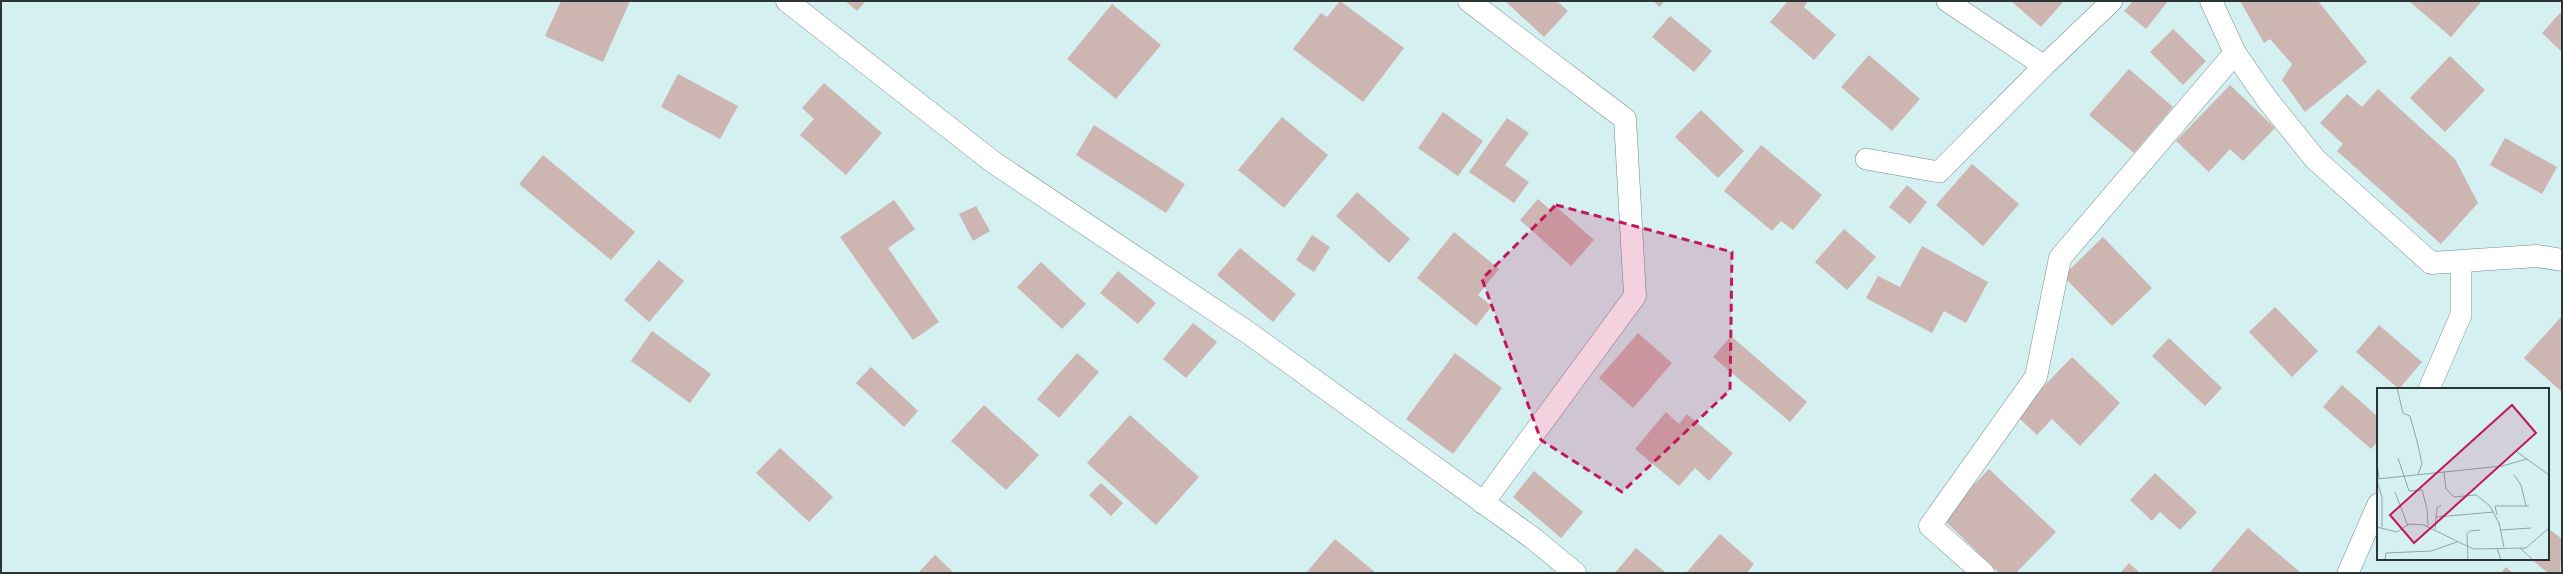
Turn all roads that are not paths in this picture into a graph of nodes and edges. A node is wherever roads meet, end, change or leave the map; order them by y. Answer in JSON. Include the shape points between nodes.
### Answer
{"nodes":[{"id":1,"x":787,"y":1,"type":"edge"},
{"id":2,"x":1469,"y":1,"type":"edge"},
{"id":3,"x":1947,"y":1,"type":"edge"},
{"id":4,"x":2112,"y":1,"type":"edge"},
{"id":5,"x":2211,"y":1,"type":"edge"},
{"id":6,"x":2235,"y":53,"type":"junction"},
{"id":7,"x":2044,"y":66,"type":"junction"},
{"id":8,"x":1866,"y":159,"type":"dead end"},
{"id":9,"x":2562,"y":260,"type":"edge"},
{"id":10,"x":2462,"y":262,"type":"junction"},
{"id":11,"x":2429,"y":388,"type":"edge"},
{"id":12,"x":1483,"y":503,"type":"junction"},
{"id":13,"x":2377,"y":506,"type":"edge"},
{"id":14,"x":1575,"y":573,"type":"edge"},
{"id":15,"x":1983,"y":573,"type":"edge"},
{"id":16,"x":2348,"y":573,"type":"edge"}],
"edges":[{"from":1,"to":12,"type":"street","via":[[993,162],[1250,334]]},
{"from":2,"to":12,"type":"street","via":[[1625,118],[1635,296]]},
{"from":3,"to":7,"type":"lane"},
{"from":4,"to":7,"type":"lane"},
{"from":5,"to":6,"type":"street"},
{"from":6,"to":10,"type":"street","via":[[2266,98],[2315,159],[2431,263]]},
{"from":6,"to":15,"type":"street","via":[[2060,258],[2036,377],[1930,526]]},
{"from":7,"to":8,"type":"lane","via":[[1939,172]]},
{"from":9,"to":10,"type":"street","via":[[2537,256]]},
{"from":10,"to":11,"type":"lane","via":[[2461,315]]},
{"from":12,"to":14,"type":"street","via":[[1534,539]]},
{"from":13,"to":16,"type":"lane"}]}
